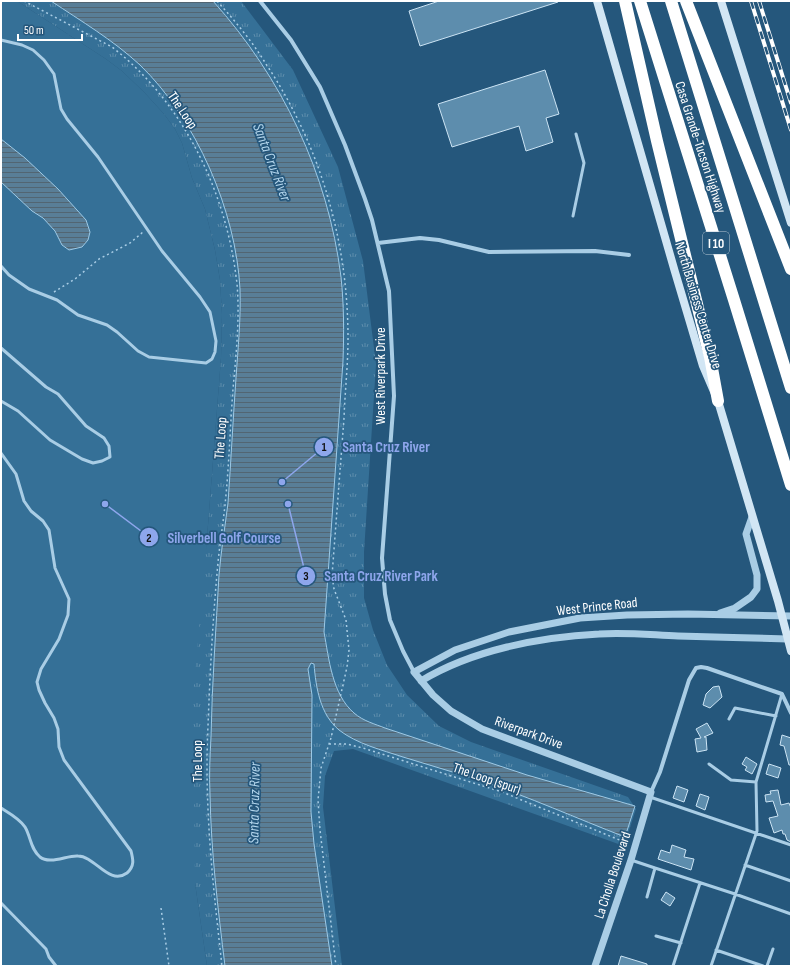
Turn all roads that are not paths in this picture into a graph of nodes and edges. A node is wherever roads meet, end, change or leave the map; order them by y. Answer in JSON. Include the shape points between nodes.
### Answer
{"nodes":[{"id":1,"x":260,"y":1,"type":"edge"},
{"id":2,"x":597,"y":1,"type":"edge"},
{"id":3,"x":625,"y":1,"type":"edge"},
{"id":4,"x":640,"y":1,"type":"edge"},
{"id":5,"x":672,"y":1,"type":"edge"},
{"id":6,"x":686,"y":1,"type":"edge"},
{"id":7,"x":722,"y":1,"type":"edge"},
{"id":8,"x":1,"y":40,"type":"edge"},
{"id":9,"x":576,"y":134,"type":"dead end"},
{"id":10,"x":573,"y":216,"type":"dead end"},
{"id":11,"x":791,"y":223,"type":"edge"},
{"id":12,"x":378,"y":243,"type":"junction"},
{"id":13,"x":629,"y":254,"type":"dead end"},
{"id":14,"x":1,"y":266,"type":"edge"},
{"id":15,"x":791,"y":269,"type":"edge"},
{"id":16,"x":1,"y":348,"type":"edge"},
{"id":17,"x":791,"y":388,"type":"edge"},
{"id":18,"x":1,"y":401,"type":"edge"},
{"id":19,"x":718,"y":401,"type":"junction"},
{"id":20,"x":1,"y":453,"type":"edge"},
{"id":21,"x":791,"y":485,"type":"edge"},
{"id":22,"x":752,"y":517,"type":"junction"},
{"id":23,"x":713,"y":615,"type":"junction"},
{"id":24,"x":781,"y":616,"type":"junction"},
{"id":25,"x":791,"y":616,"type":"edge"},
{"id":26,"x":789,"y":639,"type":"edge"},
{"id":27,"x":791,"y":651,"type":"edge"},
{"id":28,"x":414,"y":672,"type":"junction"},
{"id":29,"x":422,"y":681,"type":"junction"},
{"id":30,"x":782,"y":694,"type":"junction"},
{"id":31,"x":791,"y":713,"type":"edge"},
{"id":32,"x":776,"y":716,"type":"junction"},
{"id":33,"x":728,"y":719,"type":"dead end"},
{"id":34,"x":709,"y":764,"type":"dead end"},
{"id":35,"x":756,"y":782,"type":"junction"},
{"id":36,"x":651,"y":794,"type":"junction"},
{"id":37,"x":1,"y":808,"type":"edge"},
{"id":38,"x":756,"y":833,"type":"junction"},
{"id":39,"x":791,"y":845,"type":"edge"},
{"id":40,"x":631,"y":860,"type":"junction"},
{"id":41,"x":745,"y":864,"type":"junction"},
{"id":42,"x":655,"y":868,"type":"junction"},
{"id":43,"x":791,"y":881,"type":"edge"},
{"id":44,"x":700,"y":883,"type":"junction"},
{"id":45,"x":735,"y":894,"type":"junction"},
{"id":46,"x":647,"y":897,"type":"dead end"},
{"id":47,"x":1,"y":903,"type":"edge"},
{"id":48,"x":791,"y":914,"type":"edge"},
{"id":49,"x":656,"y":936,"type":"dead end"},
{"id":50,"x":681,"y":943,"type":"junction"},
{"id":51,"x":773,"y":949,"type":"dead end"},
{"id":52,"x":716,"y":950,"type":"junction"},
{"id":53,"x":56,"y":966,"type":"edge"},
{"id":54,"x":595,"y":966,"type":"edge"},
{"id":55,"x":673,"y":966,"type":"edge"},
{"id":56,"x":711,"y":966,"type":"edge"},
{"id":57,"x":763,"y":966,"type":"edge"},
{"id":58,"x":767,"y":966,"type":"edge"}],
"edges":[{"from":1,"to":12,"type":"street","name":"West Riverpark Drive","via":[[291,40],[320,87],[345,146]]},
{"from":2,"to":19,"type":"main road","name":"North Business Center Drive","via":[[701,359]]},
{"from":3,"to":19,"type":"highway","via":[[710,357]]},
{"from":4,"to":21,"type":"highway","name":"Casa Grande-Tucson Highway","number":"I 10"},
{"from":5,"to":17,"type":"highway","name":"Casa Grande-Tucson Highway","number":"I 10"},
{"from":6,"to":15,"type":"highway"},
{"from":7,"to":11,"type":"main road"},
{"from":8,"to":14,"type":"lane","via":[[34,50],[54,74],[61,108],[67,119],[98,157],[162,251],[210,312],[216,341],[215,352],[212,359],[206,363],[149,357],[107,325],[78,315],[57,300],[29,289]]},
{"from":9,"to":10,"type":"lane","via":[[584,163]]},
{"from":12,"to":13,"type":"street","via":[[420,238],[489,252],[595,251]]},
{"from":12,"to":28,"type":"street","name":"West Riverpark Drive","via":[[389,291],[394,396],[382,558],[384,594],[396,637]]},
{"from":16,"to":18,"type":"lane","via":[[58,394],[86,426],[104,438],[109,446],[110,458],[93,463],[82,459],[50,440],[18,410]]},
{"from":19,"to":22,"type":"main road","name":"North Business Center Drive"},
{"from":20,"to":37,"type":"lane","via":[[16,474],[24,501],[49,530],[55,568],[69,599],[68,615],[59,639],[41,669],[37,682],[39,690],[58,729],[59,747],[64,760],[131,851],[134,862],[124,875],[114,876],[88,858],[41,858],[33,849],[25,827]]},
{"from":22,"to":23,"type":"street","via":[[746,534],[757,575],[757,589],[751,598],[735,608]]},
{"from":22,"to":24,"type":"main road","name":"North Business Center Drive"},
{"from":23,"to":24,"type":"street","name":"West Prince Road"},
{"from":23,"to":28,"type":"street","name":"West Prince Road","via":[[580,618],[509,632],[455,650]]},
{"from":24,"to":25,"type":"street","name":"West Prince Road"},
{"from":24,"to":26,"type":"main road","name":"North Business Center Drive"},
{"from":26,"to":27,"type":"main road","name":"North Business Center Drive"},
{"from":26,"to":29,"type":"street","name":"West Prince Road","via":[[600,634],[555,638],[511,646],[477,656],[439,670]]},
{"from":28,"to":29,"type":"street","name":"Riverpark Drive"},
{"from":29,"to":36,"type":"street","name":"Riverpark Drive","via":[[451,711],[482,729]]},
{"from":30,"to":31,"type":"street"},
{"from":30,"to":32,"type":"lane"},
{"from":30,"to":36,"type":"street","via":[[707,668],[696,668]]},
{"from":32,"to":33,"type":"lane","via":[[735,708]]},
{"from":32,"to":35,"type":"lane"},
{"from":34,"to":35,"type":"lane","via":[[731,780]]},
{"from":35,"to":38,"type":"lane"},
{"from":36,"to":38,"type":"lane"},
{"from":36,"to":40,"type":"street","name":"La Cholla Boulevard"},
{"from":38,"to":39,"type":"lane"},
{"from":38,"to":41,"type":"lane"},
{"from":40,"to":42,"type":"lane"},
{"from":40,"to":54,"type":"street","name":"La Cholla Boulevard"},
{"from":41,"to":43,"type":"lane"},
{"from":41,"to":45,"type":"lane"},
{"from":42,"to":44,"type":"lane"},
{"from":42,"to":46,"type":"lane"},
{"from":44,"to":45,"type":"lane"},
{"from":44,"to":50,"type":"lane"},
{"from":45,"to":48,"type":"lane"},
{"from":45,"to":52,"type":"lane"},
{"from":47,"to":53,"type":"lane","via":[[46,949]]},
{"from":49,"to":50,"type":"lane"},
{"from":50,"to":55,"type":"lane"},
{"from":51,"to":58,"type":"lane"},
{"from":52,"to":56,"type":"lane"},
{"from":52,"to":57,"type":"lane"}]}
